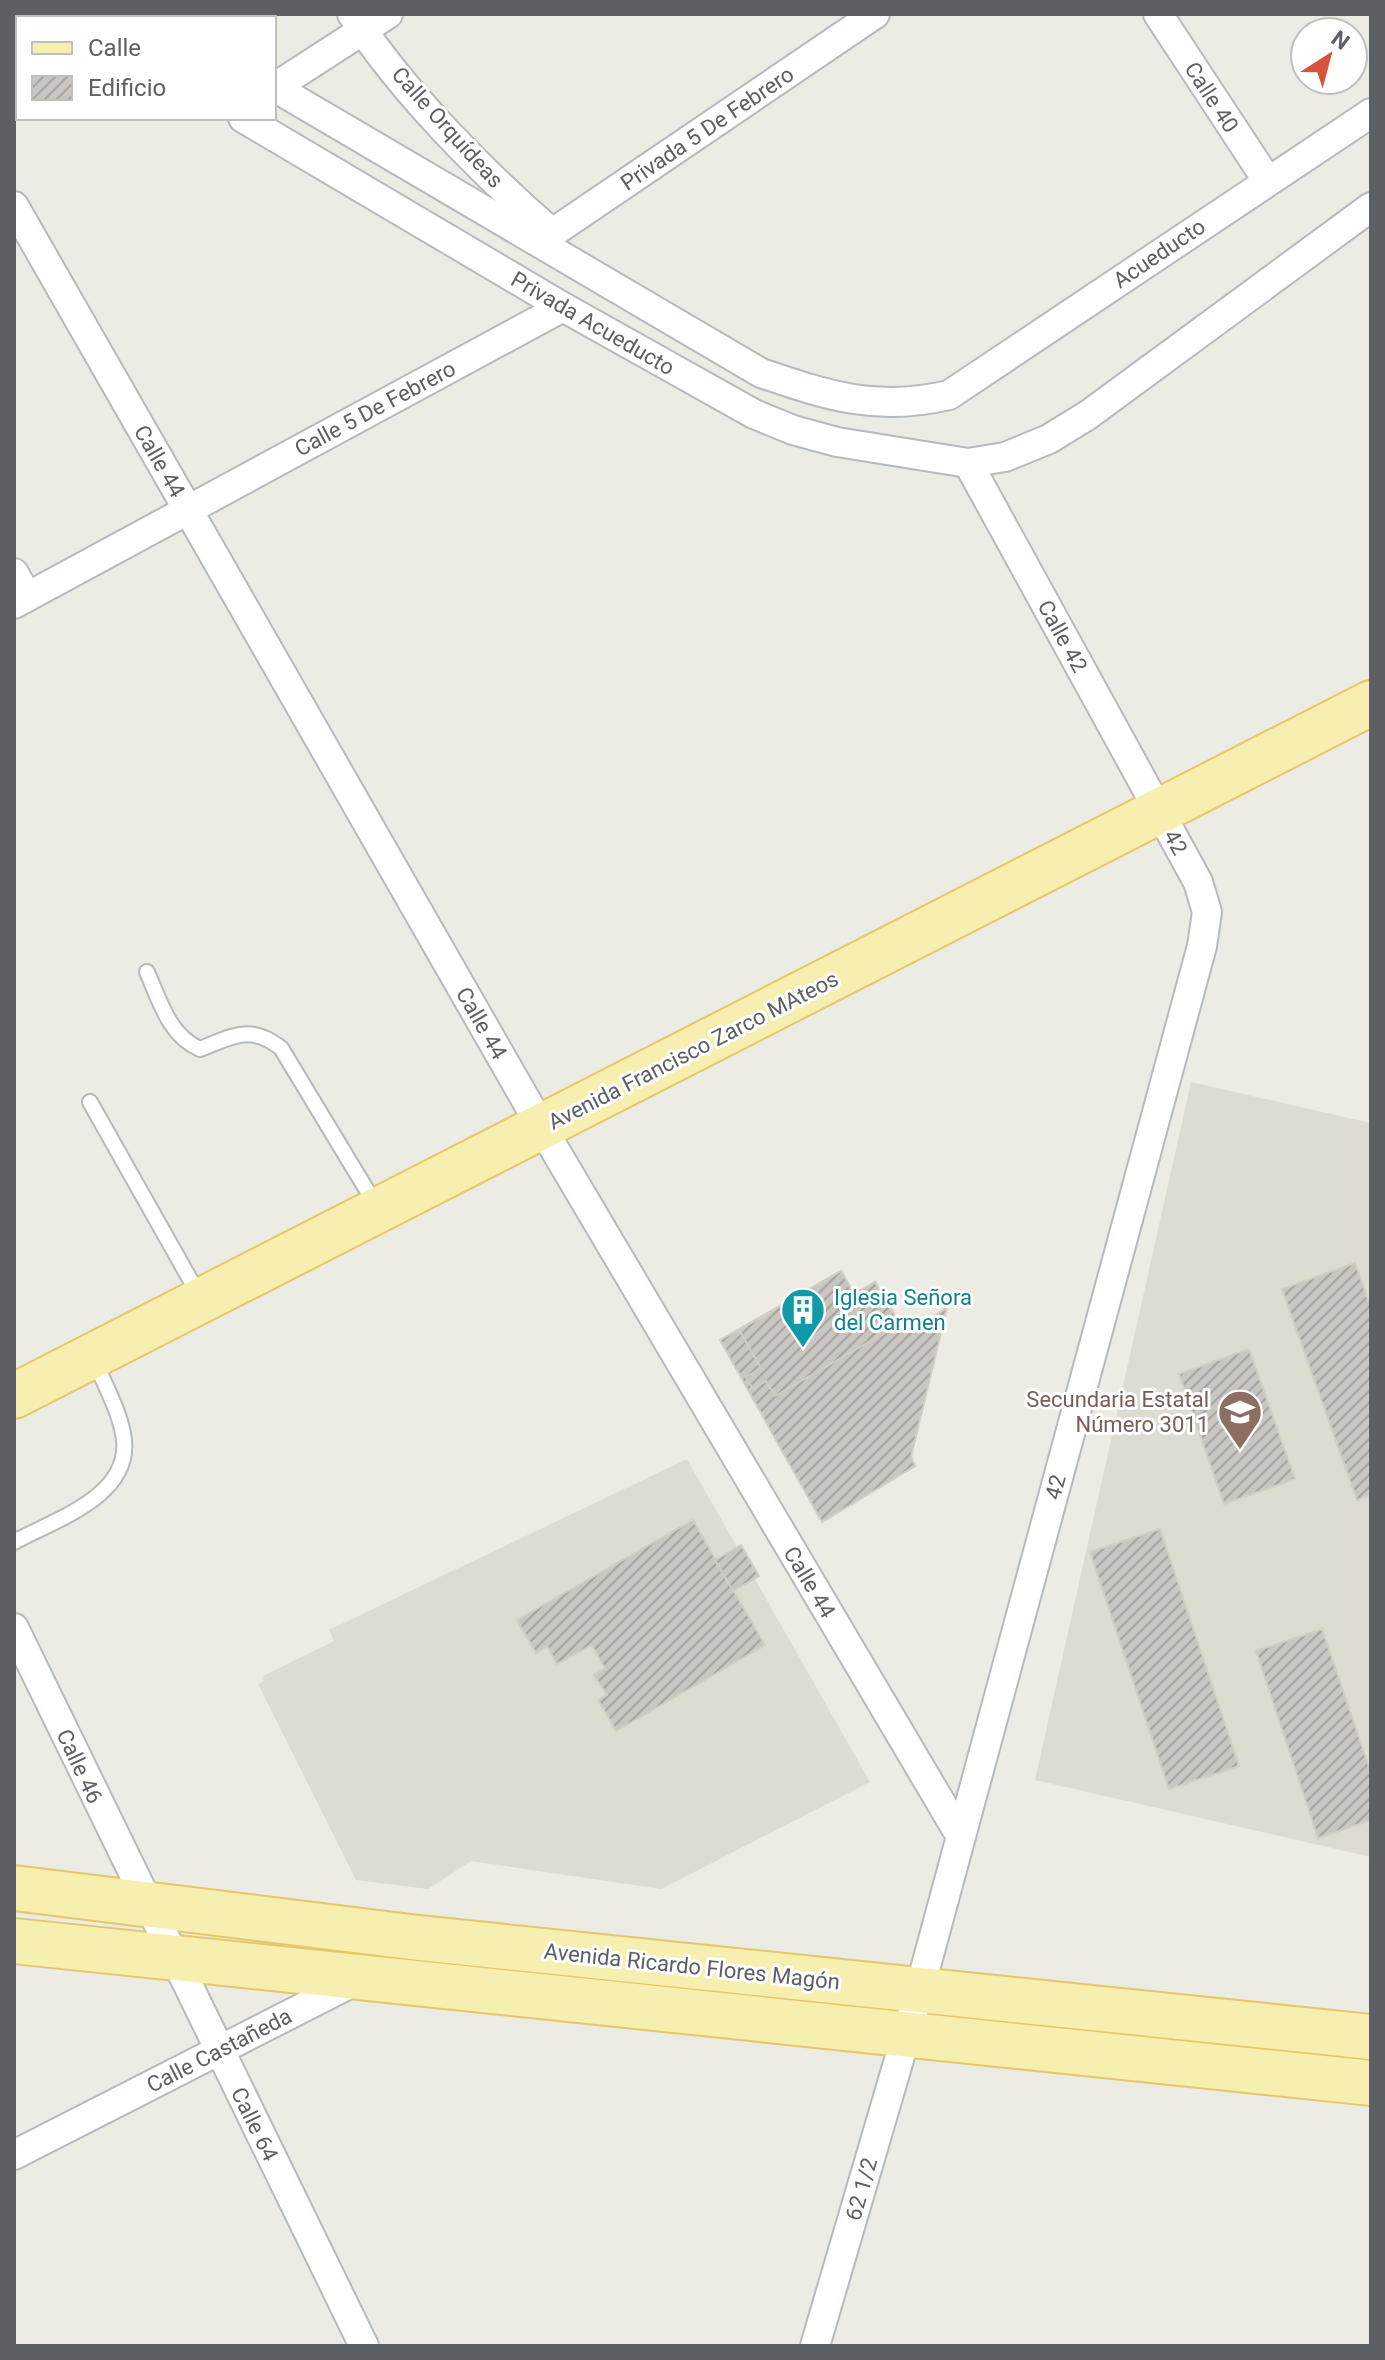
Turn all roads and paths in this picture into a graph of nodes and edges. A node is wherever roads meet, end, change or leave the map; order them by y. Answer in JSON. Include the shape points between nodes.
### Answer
{"nodes":[{"id":1,"x":388,"y":14,"type":"edge"},
{"id":2,"x":875,"y":14,"type":"edge"},
{"id":3,"x":1158,"y":14,"type":"edge"},
{"id":4,"x":357,"y":22,"type":"edge"},
{"id":5,"x":845,"y":22,"type":"edge"},
{"id":6,"x":276,"y":85,"type":"edge"},
{"id":7,"x":276,"y":88,"type":"edge"},
{"id":8,"x":1371,"y":113,"type":"edge"},
{"id":9,"x":247,"y":120,"type":"edge"},
{"id":10,"x":398,"y":159,"type":"junction"},
{"id":11,"x":1267,"y":180,"type":"junction"},
{"id":12,"x":379,"y":195,"type":"junction"},
{"id":13,"x":1371,"y":207,"type":"edge"},
{"id":14,"x":17,"y":218,"type":"edge"},
{"id":15,"x":545,"y":237,"type":"junction"},
{"id":16,"x":563,"y":307,"type":"junction"},
{"id":17,"x":949,"y":395,"type":"joint"},
{"id":18,"x":968,"y":463,"type":"junction"},
{"id":19,"x":188,"y":509,"type":"junction"},
{"id":20,"x":18,"y":591,"type":"edge"},
{"id":21,"x":1371,"y":703,"type":"edge"},
{"id":22,"x":1158,"y":809,"type":"junction"},
{"id":23,"x":147,"y":972,"type":"dead end"},
{"id":24,"x":90,"y":1102,"type":"dead end"},
{"id":25,"x":542,"y":1128,"type":"junction"},
{"id":26,"x":379,"y":1211,"type":"junction"},
{"id":27,"x":202,"y":1301,"type":"junction"},
{"id":28,"x":93,"y":1356,"type":"junction"},
{"id":29,"x":14,"y":1396,"type":"edge"},
{"id":30,"x":14,"y":1542,"type":"edge"},
{"id":31,"x":14,"y":1628,"type":"edge"},
{"id":32,"x":960,"y":1835,"type":"junction"},
{"id":33,"x":14,"y":1888,"type":"edge"},
{"id":34,"x":145,"y":1904,"type":"junction"},
{"id":35,"x":419,"y":1938,"type":"junction"},
{"id":36,"x":14,"y":1941,"type":"edge"},
{"id":37,"x":172,"y":1957,"type":"junction"},
{"id":38,"x":363,"y":1977,"type":"junction"},
{"id":39,"x":920,"y":1988,"type":"junction"},
{"id":40,"x":907,"y":2032,"type":"junction"},
{"id":41,"x":1371,"y":2037,"type":"edge"},
{"id":42,"x":219,"y":2050,"type":"junction"},
{"id":43,"x":1371,"y":2083,"type":"edge"},
{"id":44,"x":14,"y":2155,"type":"edge"},
{"id":45,"x":364,"y":2346,"type":"edge"},
{"id":46,"x":815,"y":2346,"type":"edge"}],
"edges":[{"from":1,"to":4,"type":"street"},
{"from":2,"to":5,"type":"street","name":"Privada 5 De Febrero"},
{"from":3,"to":11,"type":"street","name":"Calle 40"},
{"from":4,"to":6,"type":"street"},
{"from":4,"to":15,"type":"street","name":"Calle Orquídeas"},
{"from":5,"to":15,"type":"street","name":"Privada 5 De Febrero"},
{"from":7,"to":10,"type":"street","name":"Privada Acueducto"},
{"from":8,"to":11,"type":"street","name":"Acueducto"},
{"from":9,"to":12,"type":"street","name":"Privada Acueducto"},
{"from":10,"to":12,"type":"street"},
{"from":10,"to":15,"type":"street","name":"Privada Acueducto"},
{"from":11,"to":17,"type":"street","name":"Acueducto"},
{"from":12,"to":16,"type":"street","name":"Privada Acueducto"},
{"from":13,"to":18,"type":"street","via":[[1088,415],[1020,451]]},
{"from":14,"to":19,"type":"street","name":"Calle 44"},
{"from":15,"to":17,"type":"street","name":"Privada Acueducto","via":[[761,373],[871,404],[915,403]]},
{"from":16,"to":18,"type":"street","name":"Privada Acueducto","via":[[754,414],[793,430]]},
{"from":16,"to":19,"type":"street","name":"Calle 5 De Febrero"},
{"from":18,"to":22,"type":"street","name":"Calle 42"},
{"from":19,"to":20,"type":"street","name":"Calle 5 De Febrero"},
{"from":19,"to":25,"type":"street","name":"Calle 44"},
{"from":21,"to":22,"type":"main road","name":"Avenida Francisco Zarco MAteos"},
{"from":22,"to":25,"type":"main road","name":"Avenida Francisco Zarco MAteos"},
{"from":22,"to":32,"type":"street","name":"42","via":[[1198,882],[1207,912],[1202,946]]},
{"from":23,"to":26,"type":"lane","via":[[185,1043],[200,1049],[240,1033],[264,1035],[281,1048]]},
{"from":24,"to":27,"type":"lane"},
{"from":25,"to":26,"type":"main road","name":"Avenida Francisco Zarco MAteos"},
{"from":25,"to":32,"type":"street","name":"Calle 44"},
{"from":26,"to":27,"type":"main road","name":"Avenida Francisco Zarco MAteos"},
{"from":27,"to":28,"type":"main road","name":"Avenida Francisco Zarco MAteos"},
{"from":28,"to":29,"type":"main road","name":"Avenida Francisco Zarco MAteos"},
{"from":28,"to":30,"type":"lane","via":[[124,1439],[119,1474],[98,1495]]},
{"from":31,"to":34,"type":"street","name":"Calle 46"},
{"from":32,"to":39,"type":"street","name":"42"},
{"from":33,"to":34,"type":"main road","name":"Avenida Ricardo Flores Magón"},
{"from":34,"to":35,"type":"main road","name":"Avenida Ricardo Flores Magón"},
{"from":34,"to":37,"type":"street","name":"Calle 64"},
{"from":35,"to":38,"type":"street","name":"Calle Castañeda"},
{"from":35,"to":39,"type":"main road","name":"Avenida Ricardo Flores Magón"},
{"from":36,"to":37,"type":"main road","name":"Avenida Ricardo Flores Magón"},
{"from":37,"to":38,"type":"main road","name":"Avenida Ricardo Flores Magón"},
{"from":37,"to":42,"type":"street","name":"Calle 64"},
{"from":38,"to":40,"type":"main road","name":"Avenida Ricardo Flores Magón"},
{"from":38,"to":42,"type":"street","name":"Calle Castañeda"},
{"from":39,"to":40,"type":"street","name":"42"},
{"from":39,"to":41,"type":"main road","name":"Avenida Ricardo Flores Magón"},
{"from":40,"to":43,"type":"main road","name":"Avenida Ricardo Flores Magón"},
{"from":40,"to":46,"type":"street","name":"62 1/2"},
{"from":42,"to":44,"type":"street","name":"Calle Castañeda"},
{"from":42,"to":45,"type":"street","name":"Calle 64"}]}
